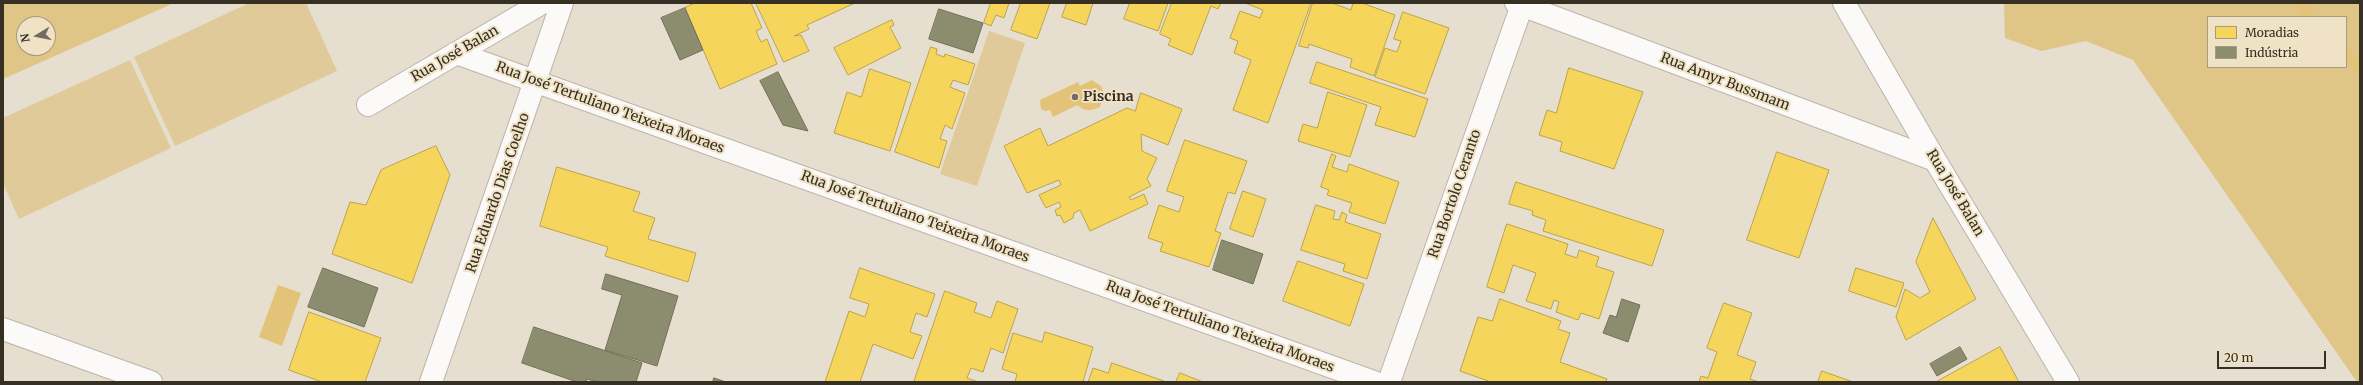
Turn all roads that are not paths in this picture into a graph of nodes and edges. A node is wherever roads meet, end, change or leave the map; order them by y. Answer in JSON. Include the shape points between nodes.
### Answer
{"nodes":[{"id":1,"x":542,"y":3,"type":"edge"},
{"id":2,"x":562,"y":3,"type":"edge"},
{"id":3,"x":1844,"y":3,"type":"edge"},
{"id":4,"x":1519,"y":4,"type":"edge"},
{"id":5,"x":456,"y":53,"type":"junction"},
{"id":6,"x":537,"y":82,"type":"junction"},
{"id":7,"x":368,"y":105,"type":"dead end"},
{"id":8,"x":1935,"y":160,"type":"junction"},
{"id":9,"x":3,"y":329,"type":"edge"},
{"id":10,"x":151,"y":382,"type":"edge"},
{"id":11,"x":431,"y":382,"type":"edge"},
{"id":12,"x":1374,"y":382,"type":"edge"},
{"id":13,"x":1389,"y":382,"type":"edge"},
{"id":14,"x":2068,"y":382,"type":"edge"}],
"edges":[{"from":1,"to":5,"type":"street","name":"Rua José Balan"},
{"from":2,"to":6,"type":"street","name":"Rua Eduardo Dias Coelho"},
{"from":3,"to":8,"type":"street","name":"Rua José Balan"},
{"from":4,"to":8,"type":"street","name":"Rua Amyr Bussmam"},
{"from":4,"to":13,"type":"street","name":"Rua Bortolo Ceranto"},
{"from":5,"to":6,"type":"street","name":"Rua José Tertuliano Teixeira Moraes"},
{"from":5,"to":7,"type":"street","name":"Rua José Balan"},
{"from":6,"to":11,"type":"street","name":"Rua Eduardo Dias Coelho"},
{"from":6,"to":12,"type":"street","name":"Rua José Tertuliano Teixeira Moraes"},
{"from":8,"to":14,"type":"street","name":"Rua José Balan"},
{"from":9,"to":10,"type":"street"}]}
